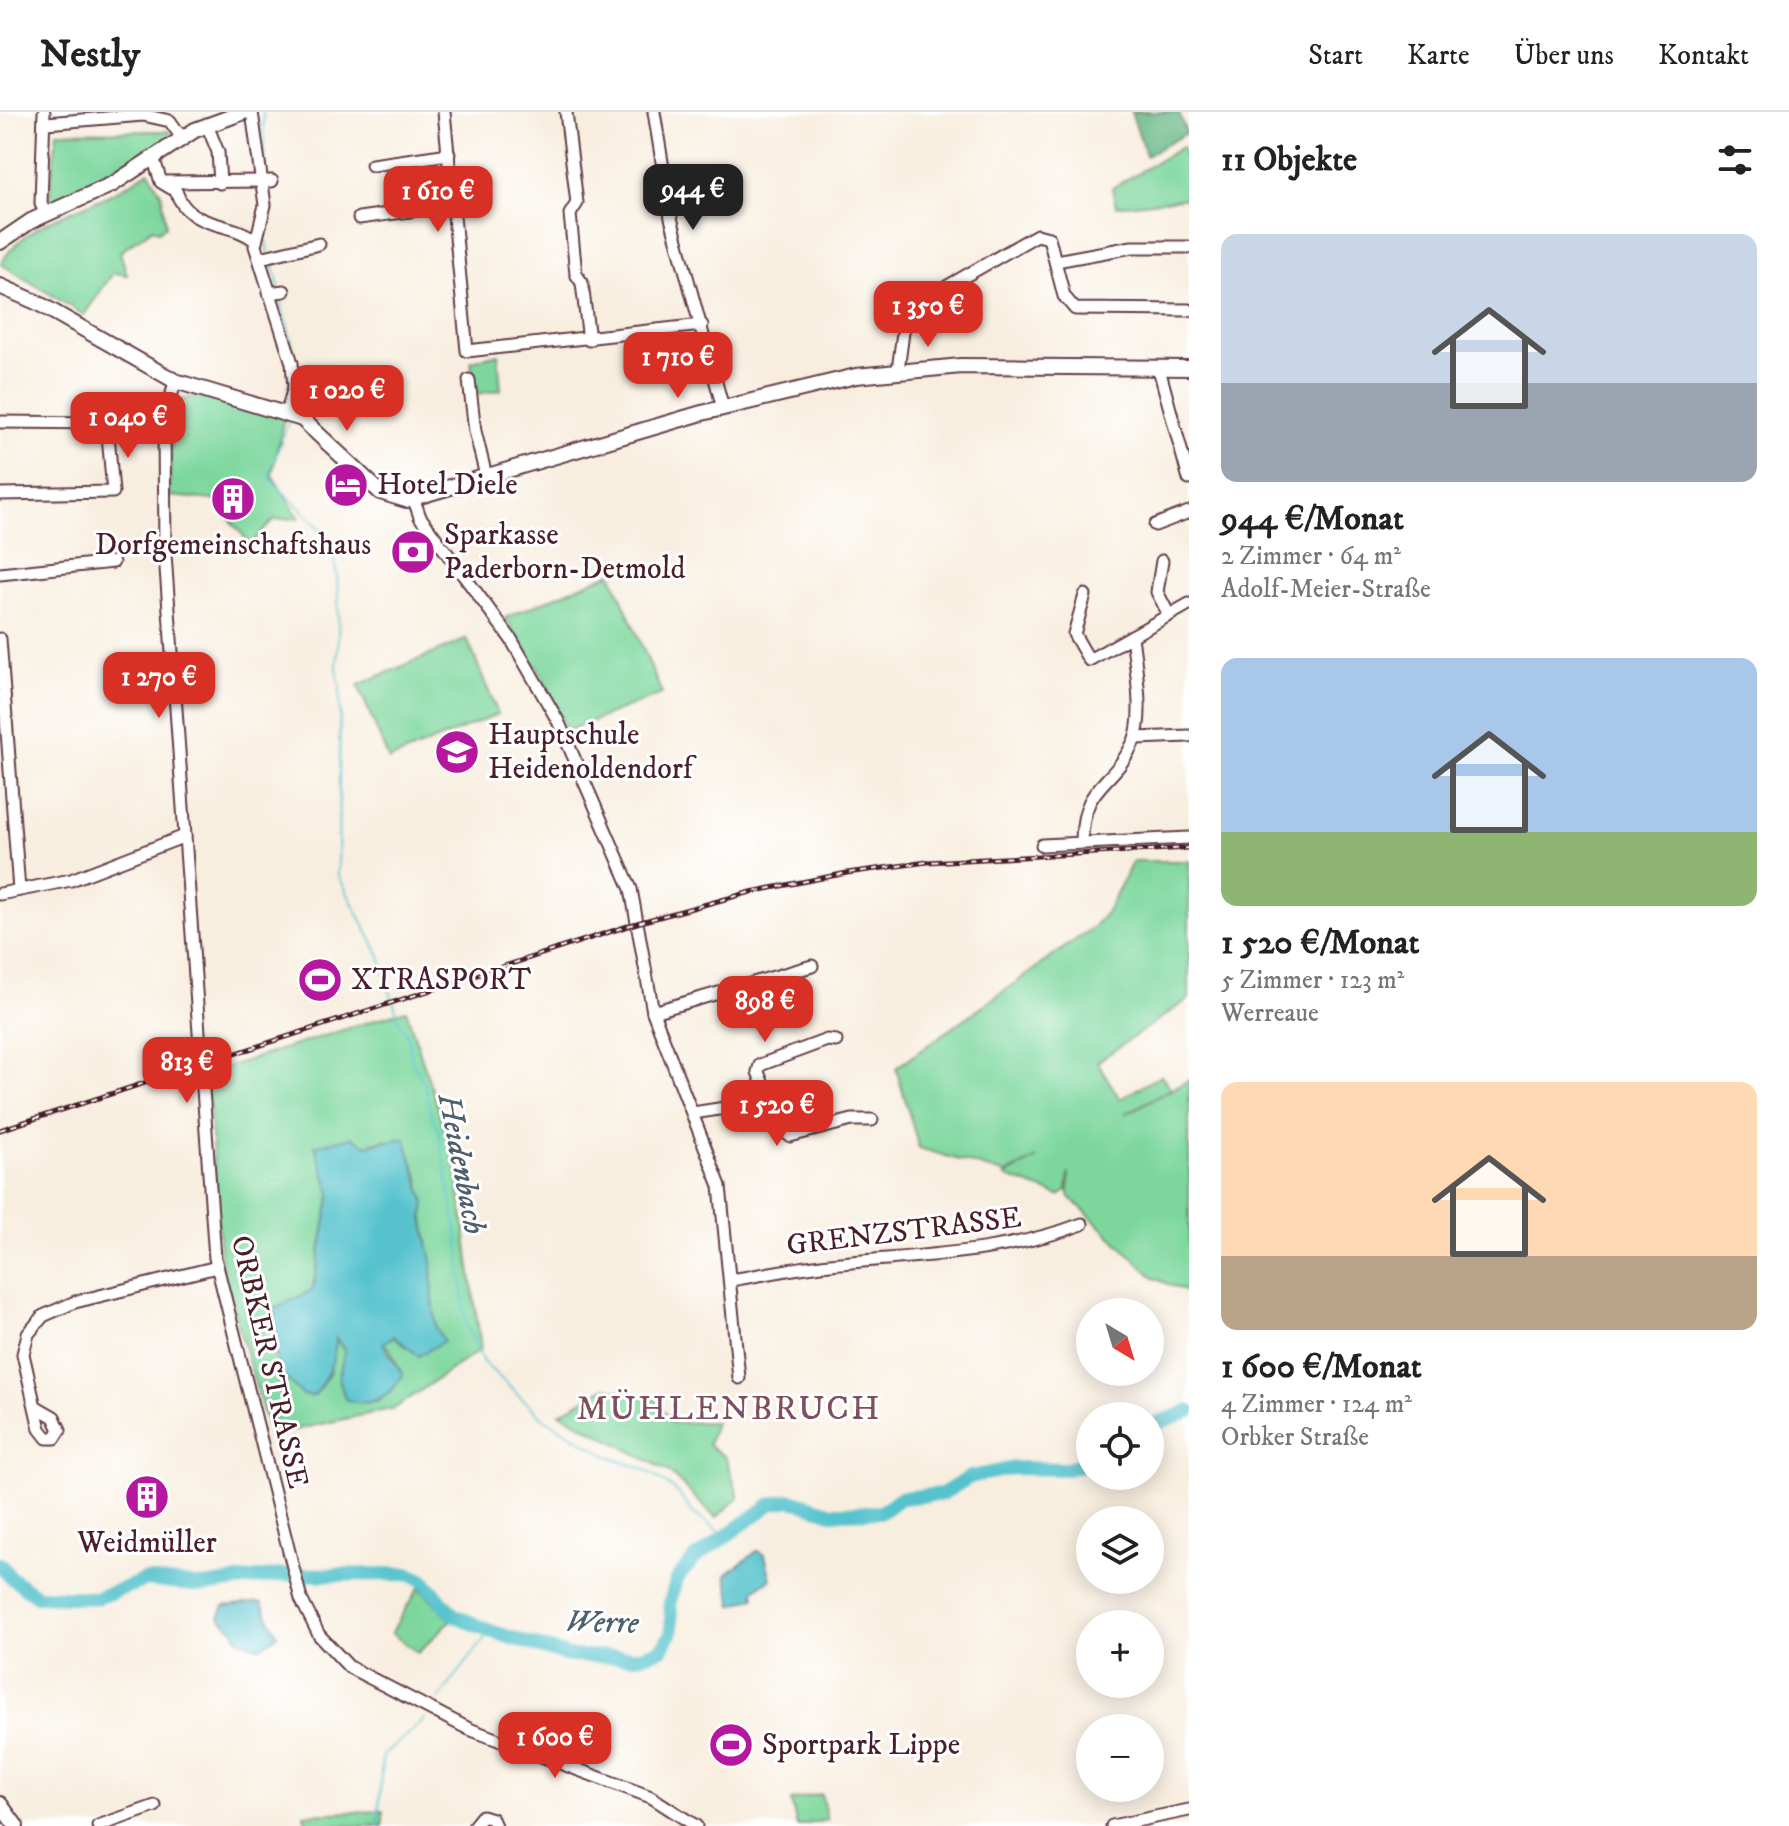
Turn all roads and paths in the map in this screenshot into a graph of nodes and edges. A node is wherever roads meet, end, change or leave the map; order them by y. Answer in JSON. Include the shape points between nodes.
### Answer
{"nodes":[{"id":1,"x":244,"y":112,"type":"edge"},
{"id":2,"x":252,"y":112,"type":"edge"},
{"id":3,"x":444,"y":112,"type":"edge"},
{"id":4,"x":566,"y":112,"type":"edge"},
{"id":5,"x":654,"y":112,"type":"edge"},
{"id":6,"x":45,"y":118,"type":"edge"},
{"id":7,"x":207,"y":125,"type":"junction"},
{"id":8,"x":182,"y":138,"type":"junction"},
{"id":9,"x":449,"y":154,"type":"junction"},
{"id":10,"x":153,"y":157,"type":"junction"},
{"id":11,"x":372,"y":165,"type":"dead end"},
{"id":12,"x":266,"y":181,"type":"junction"},
{"id":13,"x":161,"y":182,"type":"junction"},
{"id":14,"x":220,"y":183,"type":"junction"},
{"id":15,"x":453,"y":205,"type":"junction"},
{"id":16,"x":45,"y":214,"type":"junction"},
{"id":17,"x":359,"y":218,"type":"dead end"},
{"id":18,"x":256,"y":241,"type":"junction"},
{"id":19,"x":0,"y":242,"type":"edge"},
{"id":20,"x":319,"y":244,"type":"dead end"},
{"id":21,"x":1189,"y":247,"type":"edge"},
{"id":22,"x":266,"y":256,"type":"junction"},
{"id":23,"x":1056,"y":261,"type":"junction"},
{"id":24,"x":0,"y":286,"type":"edge"},
{"id":25,"x":1189,"y":310,"type":"edge"},
{"id":26,"x":702,"y":325,"type":"junction"},
{"id":27,"x":589,"y":340,"type":"junction"},
{"id":28,"x":1189,"y":368,"type":"edge"},
{"id":29,"x":1159,"y":369,"type":"junction"},
{"id":30,"x":898,"y":370,"type":"junction"},
{"id":31,"x":469,"y":380,"type":"dead end"},
{"id":32,"x":175,"y":381,"type":"junction"},
{"id":33,"x":723,"y":408,"type":"junction"},
{"id":34,"x":287,"y":412,"type":"junction"},
{"id":35,"x":0,"y":422,"type":"edge"},
{"id":36,"x":486,"y":476,"type":"junction"},
{"id":37,"x":1189,"y":479,"type":"edge"},
{"id":38,"x":0,"y":494,"type":"edge"},
{"id":39,"x":414,"y":500,"type":"junction"},
{"id":40,"x":1189,"y":512,"type":"edge"},
{"id":41,"x":1155,"y":525,"type":"dead end"},
{"id":42,"x":1162,"y":561,"type":"dead end"},
{"id":43,"x":113,"y":562,"type":"dead end"},
{"id":44,"x":0,"y":574,"type":"edge"},
{"id":45,"x":1085,"y":595,"type":"dead end"},
{"id":46,"x":1189,"y":604,"type":"edge"},
{"id":47,"x":1169,"y":615,"type":"junction"},
{"id":48,"x":1132,"y":636,"type":"junction"},
{"id":49,"x":0,"y":639,"type":"edge"},
{"id":50,"x":1189,"y":736,"type":"edge"},
{"id":51,"x":1136,"y":738,"type":"junction"},
{"id":52,"x":185,"y":836,"type":"junction"},
{"id":53,"x":1189,"y":838,"type":"edge"},
{"id":54,"x":1082,"y":842,"type":"junction"},
{"id":55,"x":1042,"y":845,"type":"dead end"},
{"id":56,"x":19,"y":890,"type":"junction"},
{"id":57,"x":0,"y":894,"type":"edge"},
{"id":58,"x":812,"y":966,"type":"dead end"},
{"id":59,"x":653,"y":1012,"type":"junction"},
{"id":60,"x":836,"y":1041,"type":"dead end"},
{"id":61,"x":770,"y":1101,"type":"junction"},
{"id":62,"x":693,"y":1113,"type":"junction"},
{"id":63,"x":872,"y":1120,"type":"dead end"},
{"id":64,"x":1082,"y":1224,"type":"dead end"},
{"id":65,"x":217,"y":1267,"type":"junction"},
{"id":66,"x":731,"y":1280,"type":"junction"},
{"id":67,"x":739,"y":1378,"type":"dead end"},
{"id":68,"x":35,"y":1406,"type":"dead end"},
{"id":69,"x":0,"y":1804,"type":"edge"},
{"id":70,"x":155,"y":1806,"type":"dead end"},
{"id":71,"x":1189,"y":1810,"type":"edge"},
{"id":72,"x":16,"y":1826,"type":"edge"},
{"id":73,"x":98,"y":1826,"type":"edge"},
{"id":74,"x":474,"y":1826,"type":"edge"},
{"id":75,"x":495,"y":1826,"type":"edge"},
{"id":76,"x":696,"y":1826,"type":"edge"},
{"id":77,"x":1112,"y":1826,"type":"edge"}],
"edges":[{"from":1,"to":7,"type":"main road"},
{"from":2,"to":12,"type":"street"},
{"from":3,"to":9,"type":"street"},
{"from":4,"to":27,"type":"street","via":[[577,203],[570,214],[576,274],[582,283]]},
{"from":5,"to":26,"type":"street","via":[[671,218]]},
{"from":6,"to":8,"type":"street","via":[[143,115],[170,121]]},
{"from":6,"to":16,"type":"street"},
{"from":7,"to":8,"type":"main road"},
{"from":7,"to":14,"type":"street","via":[[218,152]]},
{"from":8,"to":10,"type":"main road"},
{"from":9,"to":11,"type":"street"},
{"from":9,"to":15,"type":"street"},
{"from":10,"to":13,"type":"street"},
{"from":10,"to":16,"type":"main road","via":[[113,184]]},
{"from":12,"to":14,"type":"street"},
{"from":12,"to":18,"type":"street"},
{"from":13,"to":14,"type":"street"},
{"from":13,"to":18,"type":"street","via":[[176,191],[180,204],[203,223],[243,231]]},
{"from":15,"to":17,"type":"street"},
{"from":15,"to":27,"type":"street","via":[[467,351]]},
{"from":16,"to":19,"type":"main road"},
{"from":18,"to":22,"type":"street"},
{"from":20,"to":22,"type":"street"},
{"from":21,"to":23,"type":"street","via":[[1132,247]]},
{"from":22,"to":34,"type":"street","via":[[291,338],[294,387]]},
{"from":23,"to":25,"type":"street","via":[[1064,296],[1075,309]]},
{"from":23,"to":30,"type":"street","via":[[1049,238],[1037,235],[911,306],[906,310]]},
{"from":24,"to":32,"type":"main road"},
{"from":26,"to":27,"type":"street"},
{"from":26,"to":33,"type":"street"},
{"from":28,"to":29,"type":"main road"},
{"from":29,"to":30,"type":"main road"},
{"from":29,"to":37,"type":"street"},
{"from":30,"to":33,"type":"main road"},
{"from":31,"to":36,"type":"street"},
{"from":32,"to":34,"type":"main road"},
{"from":32,"to":52,"type":"street","name":"ORBKER STRASSE","via":[[164,427],[165,540]]},
{"from":33,"to":36,"type":"main road"},
{"from":34,"to":39,"type":"main road","via":[[323,436],[380,492]]},
{"from":35,"to":38,"type":"street","via":[[107,423],[113,492]]},
{"from":36,"to":39,"type":"main road"},
{"from":39,"to":59,"type":"street","via":[[420,517],[511,639],[560,725],[631,889]]},
{"from":40,"to":41,"type":"street"},
{"from":42,"to":47,"type":"street","via":[[1157,592]]},
{"from":43,"to":44,"type":"street"},
{"from":45,"to":48,"type":"street","via":[[1074,634],[1089,660]]},
{"from":46,"to":47,"type":"street"},
{"from":47,"to":48,"type":"street"},
{"from":48,"to":51,"type":"street"},
{"from":49,"to":56,"type":"street"},
{"from":50,"to":51,"type":"street"},
{"from":51,"to":54,"type":"street","via":[[1089,799],[1082,814]]},
{"from":52,"to":56,"type":"street","via":[[71,880]]},
{"from":52,"to":65,"type":"street","name":"ORBKER STRASSE"},
{"from":53,"to":54,"type":"street"},
{"from":54,"to":55,"type":"street"},
{"from":56,"to":57,"type":"street"},
{"from":58,"to":59,"type":"street"},
{"from":59,"to":62,"type":"street"},
{"from":60,"to":61,"type":"street","via":[[760,1065]]},
{"from":61,"to":62,"type":"street"},
{"from":61,"to":63,"type":"street","via":[[790,1136]]},
{"from":62,"to":66,"type":"street","via":[[720,1186]]},
{"from":64,"to":66,"type":"street","name":"GRENZSTRASSE","via":[[1006,1247],[838,1263]]},
{"from":65,"to":68,"type":"street","via":[[75,1302],[43,1316],[28,1334],[23,1354]]},
{"from":65,"to":76,"type":"street","name":"ORBKER STRASSE","via":[[298,1589],[319,1635],[349,1667],[479,1733],[651,1797]]},
{"from":66,"to":67,"type":"street"},
{"from":69,"to":72,"type":"main road"},
{"from":70,"to":73,"type":"street"},
{"from":71,"to":77,"type":"street"},
{"from":74,"to":75,"type":"street","via":[[482,1816]]}]}
